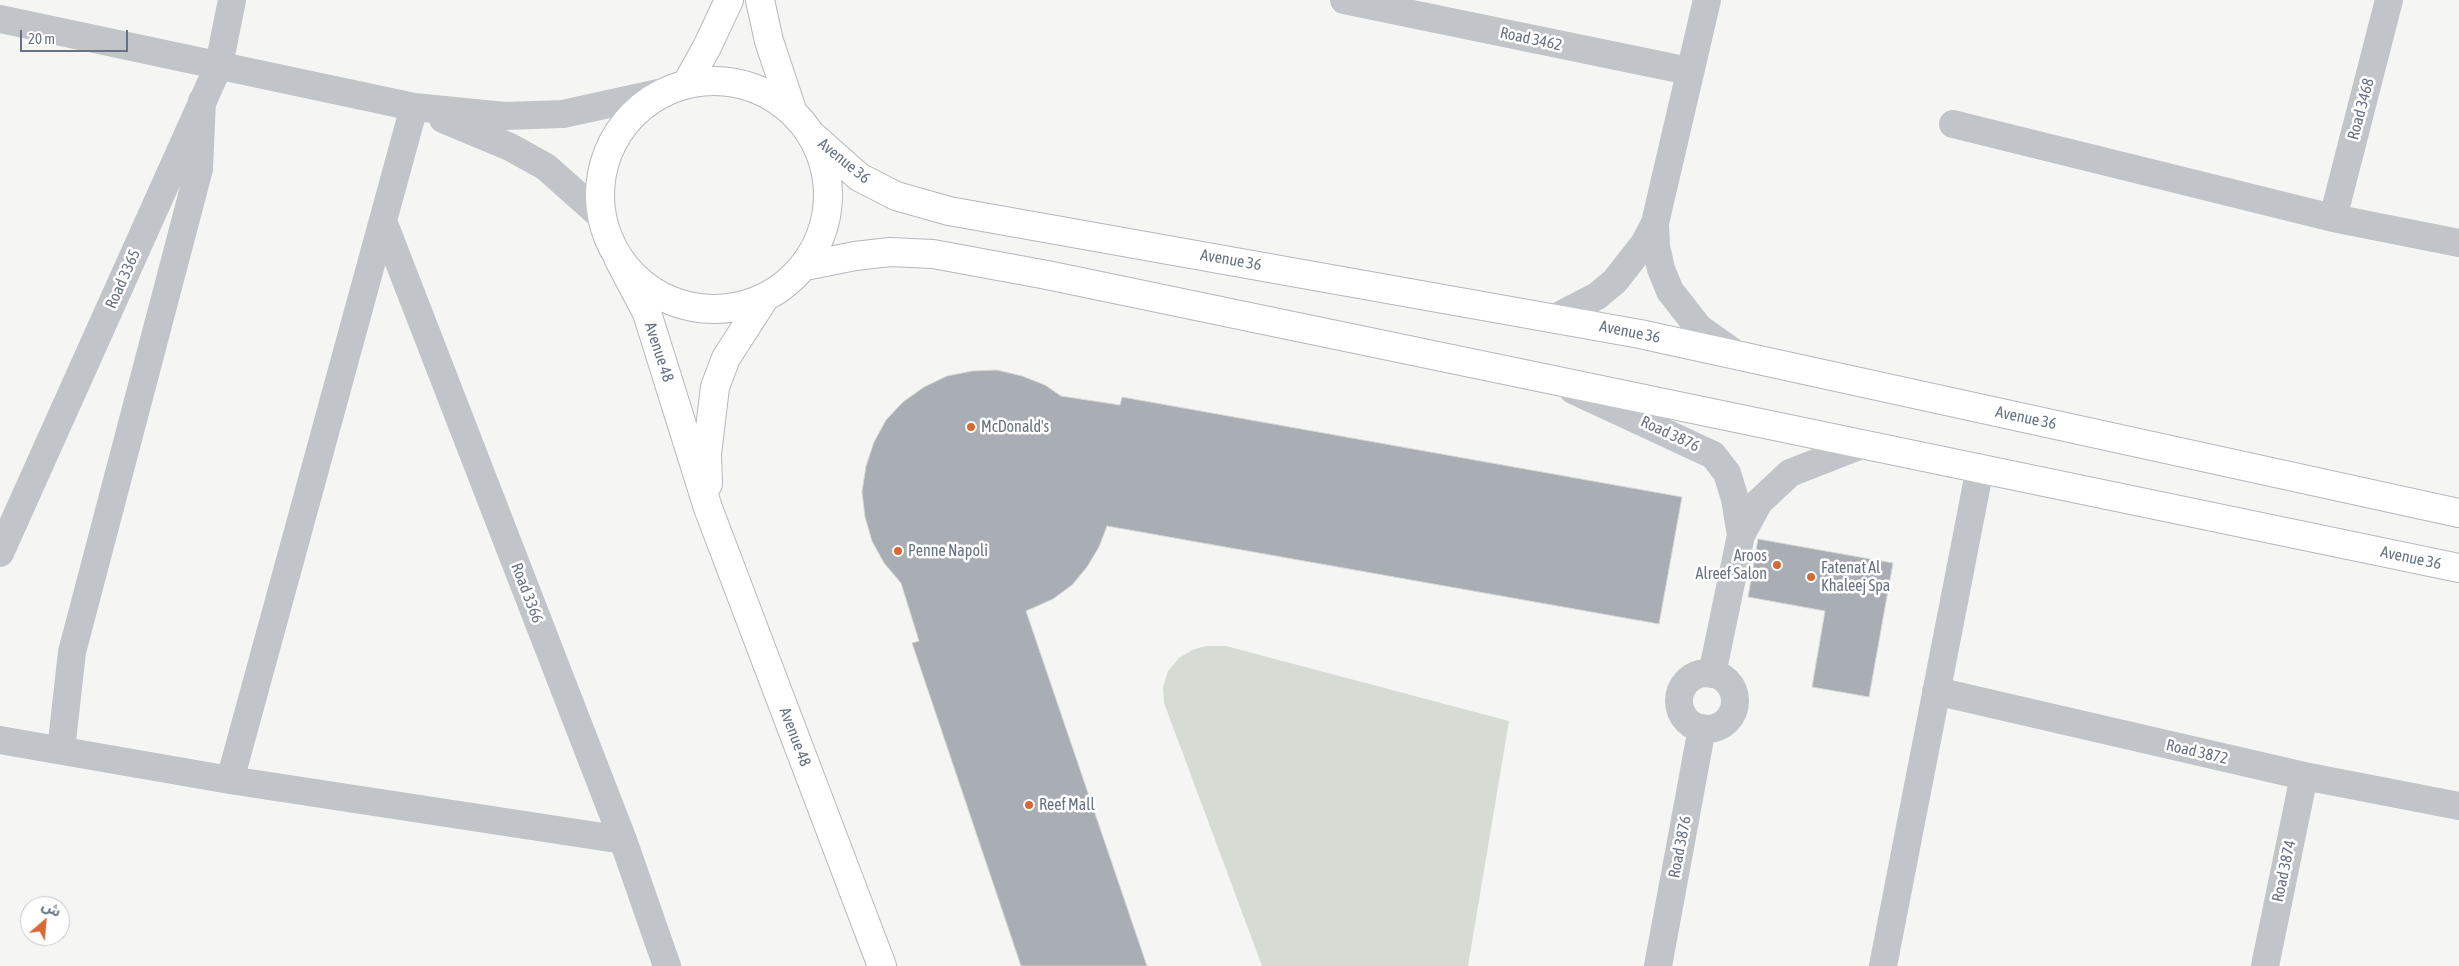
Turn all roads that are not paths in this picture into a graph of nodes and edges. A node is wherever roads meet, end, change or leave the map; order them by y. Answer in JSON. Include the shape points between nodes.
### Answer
{"nodes":[{"id":1,"x":232,"y":0,"type":"edge"},
{"id":2,"x":729,"y":0,"type":"edge"},
{"id":3,"x":760,"y":0,"type":"edge"},
{"id":4,"x":1344,"y":0,"type":"edge"},
{"id":5,"x":1707,"y":0,"type":"edge"},
{"id":6,"x":2389,"y":0,"type":"edge"},
{"id":7,"x":1374,"y":3,"type":"edge"},
{"id":8,"x":0,"y":19,"type":"edge"},
{"id":9,"x":219,"y":65,"type":"junction"},
{"id":10,"x":1689,"y":72,"type":"junction"},
{"id":11,"x":675,"y":88,"type":"junction"},
{"id":12,"x":202,"y":101,"type":"junction"},
{"id":13,"x":414,"y":107,"type":"junction"},
{"id":14,"x":792,"y":110,"type":"junction"},
{"id":15,"x":1953,"y":124,"type":"dead end"},
{"id":16,"x":814,"y":137,"type":"junction"},
{"id":17,"x":601,"y":216,"type":"junction"},
{"id":18,"x":2333,"y":218,"type":"junction"},
{"id":19,"x":383,"y":221,"type":"junction"},
{"id":20,"x":1655,"y":223,"type":"junction"},
{"id":21,"x":2459,"y":243,"type":"edge"},
{"id":22,"x":618,"y":258,"type":"junction"},
{"id":23,"x":805,"y":266,"type":"junction"},
{"id":24,"x":764,"y":299,"type":"junction"},
{"id":25,"x":1555,"y":318,"type":"junction"},
{"id":26,"x":1737,"y":355,"type":"junction"},
{"id":27,"x":1548,"y":378,"type":"junction"},
{"id":28,"x":1864,"y":444,"type":"junction"},
{"id":29,"x":1980,"y":468,"type":"junction"},
{"id":30,"x":708,"y":508,"type":"junction"},
{"id":31,"x":2459,"y":513,"type":"edge"},
{"id":32,"x":1741,"y":535,"type":"junction"},
{"id":33,"x":0,"y":553,"type":"edge"},
{"id":34,"x":2459,"y":568,"type":"edge"},
{"id":35,"x":1712,"y":674,"type":"junction"},
{"id":36,"x":1936,"y":692,"type":"junction"},
{"id":37,"x":1702,"y":728,"type":"junction"},
{"id":38,"x":0,"y":740,"type":"edge"},
{"id":39,"x":61,"y":750,"type":"junction"},
{"id":40,"x":2304,"y":776,"type":"junction"},
{"id":41,"x":230,"y":780,"type":"junction"},
{"id":42,"x":2459,"y":806,"type":"edge"},
{"id":43,"x":623,"y":840,"type":"junction"},
{"id":44,"x":667,"y":966,"type":"edge"},
{"id":45,"x":882,"y":966,"type":"edge"},
{"id":46,"x":1658,"y":966,"type":"edge"},
{"id":47,"x":1883,"y":966,"type":"edge"},
{"id":48,"x":2265,"y":966,"type":"edge"}],
"edges":[{"from":1,"to":9,"type":"street","name":"Road 3365"},
{"from":2,"to":11,"type":"street","via":[[708,47]]},
{"from":3,"to":14,"type":"street","via":[[769,41]]},
{"from":4,"to":7,"type":"street","name":"Road 3462"},
{"from":5,"to":10,"type":"street"},
{"from":6,"to":18,"type":"street","name":"Road 3468"},
{"from":7,"to":10,"type":"street","name":"Road 3462"},
{"from":8,"to":9,"type":"street"},
{"from":9,"to":12,"type":"street","name":"Road 3365"},
{"from":9,"to":13,"type":"street"},
{"from":10,"to":20,"type":"street"},
{"from":11,"to":13,"type":"street","via":[[563,114],[505,116]]},
{"from":11,"to":14,"type":"street","via":[[715,80],[743,84],[769,94]]},
{"from":11,"to":17,"type":"street","name":"Avenue 48","via":[[632,114],[611,144],[600,179]]},
{"from":12,"to":33,"type":"street","name":"Road 3365"},
{"from":12,"to":39,"type":"street","via":[[199,169],[72,652]]},
{"from":13,"to":17,"type":"street","via":[[510,147],[546,167]]},
{"from":13,"to":19,"type":"street"},
{"from":14,"to":16,"type":"street"},
{"from":15,"to":18,"type":"street"},
{"from":16,"to":23,"type":"street","via":[[826,169],[829,203],[822,237]]},
{"from":16,"to":25,"type":"street","name":"Avenue 36","via":[[858,177],[896,196],[949,211]]},
{"from":17,"to":22,"type":"street","name":"Avenue 48"},
{"from":18,"to":21,"type":"street"},
{"from":19,"to":41,"type":"street"},
{"from":19,"to":43,"type":"street","name":"Road 3366"},
{"from":20,"to":25,"type":"street","via":[[1640,251],[1615,281],[1597,296]]},
{"from":20,"to":26,"type":"street","via":[[1656,246],[1670,291],[1699,328]]},
{"from":22,"to":24,"type":"street","via":[[640,282],[668,300],[700,309],[732,309]]},
{"from":22,"to":30,"type":"street","name":"Avenue 48","via":[[650,322]]},
{"from":23,"to":24,"type":"street","via":[[786,285]]},
{"from":23,"to":27,"type":"street","name":"Avenue 36","via":[[890,252],[933,254]]},
{"from":24,"to":30,"type":"street","name":"Avenue 48","via":[[726,358],[715,387],[707,454]]},
{"from":25,"to":26,"type":"street","name":"Avenue 36"},
{"from":26,"to":31,"type":"street","name":"Avenue 36"},
{"from":27,"to":28,"type":"street","name":"Avenue 36"},
{"from":27,"to":32,"type":"street","name":"Road 3876","via":[[1713,455],[1726,473],[1735,499]]},
{"from":28,"to":29,"type":"street","name":"Avenue 36"},
{"from":28,"to":32,"type":"street","name":"Road 3876","via":[[1790,473],[1759,502]]},
{"from":29,"to":34,"type":"street","name":"Avenue 36"},
{"from":29,"to":36,"type":"street"},
{"from":30,"to":45,"type":"street","name":"Avenue 48"},
{"from":32,"to":35,"type":"street","name":"Road 3876"},
{"from":35,"to":37,"type":"street","via":[[1693,676],[1680,698],[1684,716]]},
{"from":35,"to":37,"type":"street","via":[[1728,682],[1735,699],[1734,708],[1730,717],[1715,728]]},
{"from":36,"to":40,"type":"street","name":"Road 3872"},
{"from":36,"to":47,"type":"street"},
{"from":37,"to":46,"type":"street","name":"Road 3876"},
{"from":38,"to":39,"type":"street"},
{"from":39,"to":41,"type":"street"},
{"from":40,"to":42,"type":"street","name":"Road 3872"},
{"from":40,"to":48,"type":"street","name":"Road 3874"},
{"from":41,"to":43,"type":"street"},
{"from":43,"to":44,"type":"street","name":"Road 3366"}]}
